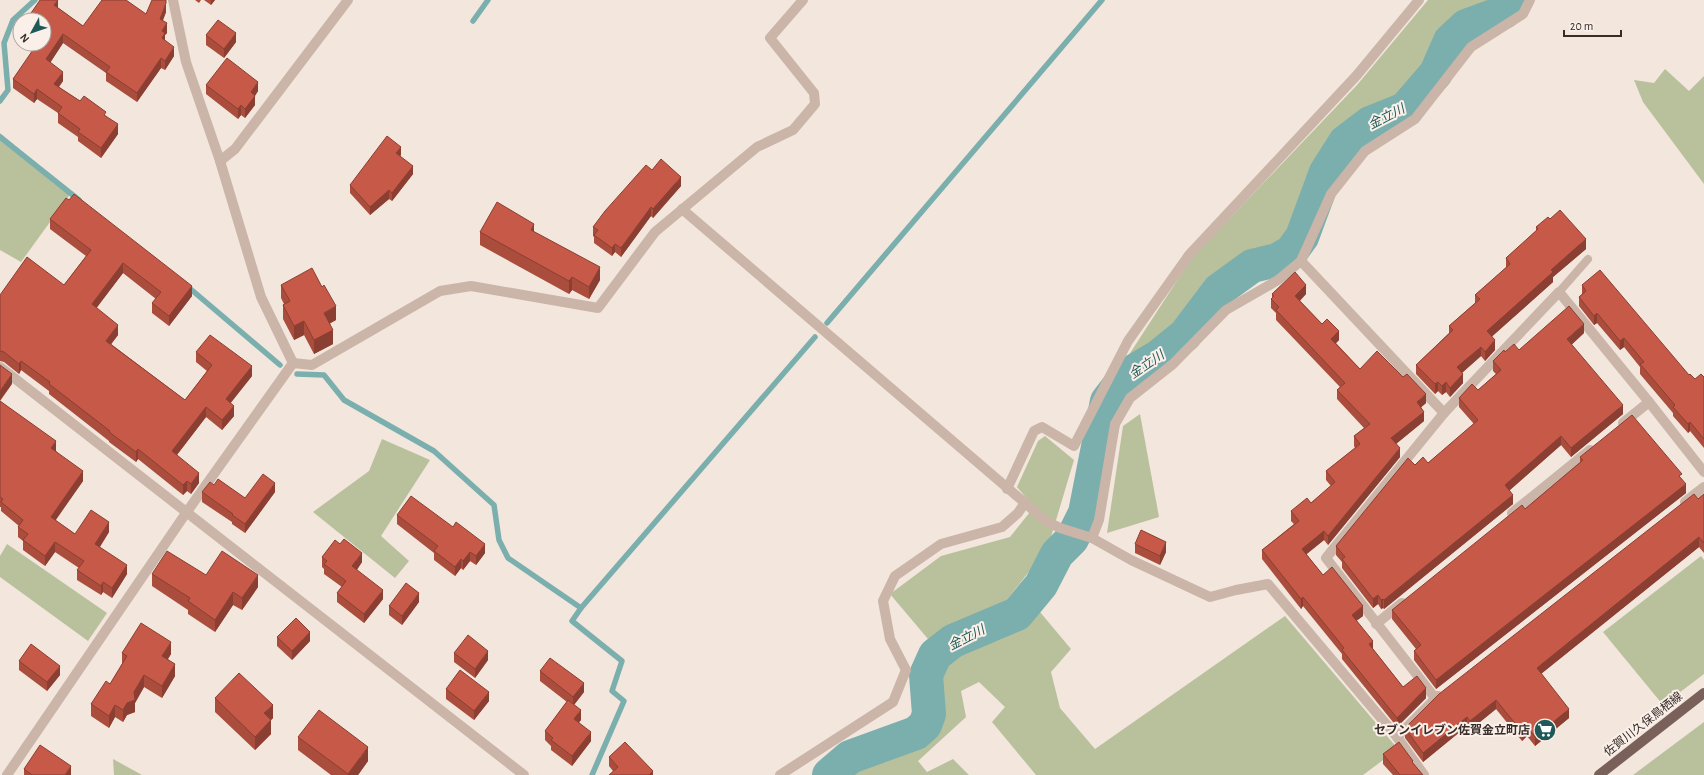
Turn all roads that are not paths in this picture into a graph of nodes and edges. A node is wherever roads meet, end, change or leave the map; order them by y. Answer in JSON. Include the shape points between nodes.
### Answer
{"nodes":[{"id":1,"x":173,"y":0,"type":"edge"},
{"id":2,"x":348,"y":0,"type":"edge"},
{"id":3,"x":803,"y":0,"type":"edge"},
{"id":4,"x":1419,"y":0,"type":"edge"},
{"id":5,"x":1530,"y":0,"type":"edge"},
{"id":6,"x":220,"y":161,"type":"junction"},
{"id":7,"x":682,"y":209,"type":"junction"},
{"id":8,"x":1588,"y":259,"type":"dead end"},
{"id":9,"x":1301,"y":261,"type":"junction"},
{"id":10,"x":1559,"y":292,"type":"junction"},
{"id":11,"x":293,"y":363,"type":"junction"},
{"id":12,"x":0,"y":367,"type":"edge"},
{"id":13,"x":1650,"y":402,"type":"junction"},
{"id":14,"x":1444,"y":413,"type":"junction"},
{"id":15,"x":1613,"y":431,"type":"edge"},
{"id":16,"x":1601,"y":441,"type":"edge"},
{"id":17,"x":1704,"y":472,"type":"edge"},
{"id":18,"x":1704,"y":487,"type":"edge"},
{"id":19,"x":1007,"y":490,"type":"junction"},
{"id":20,"x":1024,"y":504,"type":"junction"},
{"id":21,"x":1679,"y":506,"type":"edge"},
{"id":22,"x":186,"y":513,"type":"junction"},
{"id":23,"x":1504,"y":520,"type":"edge"},
{"id":24,"x":1092,"y":538,"type":"junction"},
{"id":25,"x":1412,"y":594,"type":"edge"},
{"id":26,"x":1376,"y":624,"type":"junction"},
{"id":27,"x":1447,"y":689,"type":"edge"},
{"id":28,"x":1704,"y":693,"type":"edge"},
{"id":29,"x":1435,"y":698,"type":"junction"},
{"id":30,"x":1396,"y":737,"type":"junction"},
{"id":31,"x":7,"y":775,"type":"edge"},
{"id":32,"x":524,"y":775,"type":"edge"},
{"id":33,"x":780,"y":775,"type":"edge"},
{"id":34,"x":1424,"y":775,"type":"edge"},
{"id":35,"x":1599,"y":775,"type":"edge"}],
"edges":[{"from":1,"to":6,"type":"street","via":[[186,62]]},
{"from":2,"to":6,"type":"street","via":[[235,149]]},
{"from":3,"to":7,"type":"street","via":[[770,38],[814,93],[814,104],[793,130],[757,147]]},
{"from":4,"to":19,"type":"street","via":[[1357,75],[1189,255],[1128,341],[1074,446],[1042,427],[1034,431]]},
{"from":5,"to":9,"type":"street","via":[[1523,14],[1471,47],[1415,120],[1365,151],[1330,194]]},
{"from":6,"to":11,"type":"street","via":[[261,298]]},
{"from":7,"to":11,"type":"street","via":[[654,232],[598,308],[471,286],[440,291],[312,365]]},
{"from":7,"to":19,"type":"street"},
{"from":8,"to":10,"type":"lane"},
{"from":9,"to":14,"type":"street"},
{"from":9,"to":24,"type":"street","via":[[1278,280],[1226,310],[1173,364],[1130,398],[1115,424],[1099,520]]},
{"from":10,"to":13,"type":"street"},
{"from":10,"to":14,"type":"street"},
{"from":11,"to":22,"type":"street"},
{"from":12,"to":22,"type":"street"},
{"from":13,"to":15,"type":"street"},
{"from":13,"to":17,"type":"street"},
{"from":14,"to":26,"type":"street","via":[[1326,558]]},
{"from":16,"to":23,"type":"street"},
{"from":18,"to":21,"type":"street"},
{"from":19,"to":20,"type":"street"},
{"from":20,"to":24,"type":"street","via":[[1046,521]]},
{"from":20,"to":33,"type":"street","via":[[1002,527],[941,544],[896,576],[883,601],[890,639],[906,670],[893,702]]},
{"from":22,"to":31,"type":"street"},
{"from":22,"to":32,"type":"street"},
{"from":24,"to":30,"type":"street","via":[[1131,560],[1210,597],[1268,584]]},
{"from":25,"to":26,"type":"street"},
{"from":26,"to":29,"type":"street"},
{"from":27,"to":29,"type":"street"},
{"from":28,"to":35,"type":"main road","name":"佐賀川久保鳥栖線"},
{"from":29,"to":30,"type":"street"},
{"from":30,"to":34,"type":"street"}]}
